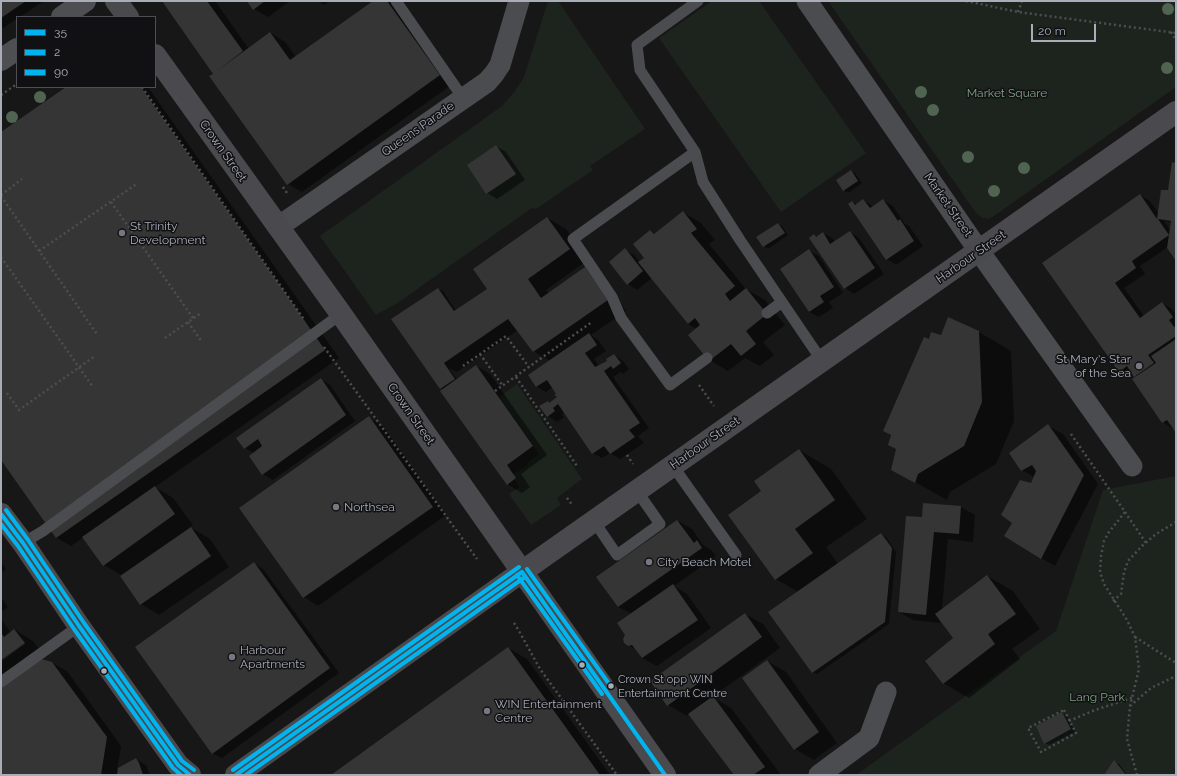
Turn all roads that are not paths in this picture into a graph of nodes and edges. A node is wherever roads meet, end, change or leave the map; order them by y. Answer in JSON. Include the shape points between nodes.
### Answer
{"nodes":[{"id":1,"x":85,"y":1,"type":"edge"},
{"id":2,"x":116,"y":1,"type":"edge"},
{"id":3,"x":519,"y":1,"type":"edge"},
{"id":4,"x":698,"y":1,"type":"edge"},
{"id":5,"x":807,"y":1,"type":"edge"},
{"id":6,"x":398,"y":3,"type":"edge"},
{"id":7,"x":63,"y":16,"type":"edge"},
{"id":8,"x":127,"y":16,"type":"edge"},
{"id":9,"x":16,"y":50,"type":"edge"},
{"id":10,"x":156,"y":56,"type":"edge"},
{"id":11,"x":1,"y":60,"type":"edge"},
{"id":12,"x":463,"y":98,"type":"junction"},
{"id":13,"x":1176,"y":112,"type":"edge"},
{"id":14,"x":695,"y":152,"type":"junction"},
{"id":15,"x":278,"y":228,"type":"junction"},
{"id":16,"x":979,"y":251,"type":"junction"},
{"id":17,"x":782,"y":302,"type":"junction"},
{"id":18,"x":767,"y":313,"type":"dead end"},
{"id":19,"x":341,"y":314,"type":"junction"},
{"id":20,"x":707,"y":358,"type":"dead end"},
{"id":21,"x":822,"y":361,"type":"junction"},
{"id":22,"x":673,"y":466,"type":"junction"},
{"id":23,"x":1132,"y":466,"type":"dead end"},
{"id":24,"x":637,"y":491,"type":"junction"},
{"id":25,"x":1,"y":514,"type":"edge"},
{"id":26,"x":594,"y":521,"type":"junction"},
{"id":27,"x":23,"y":543,"type":"junction"},
{"id":28,"x":736,"y":556,"type":"dead end"},
{"id":29,"x":522,"y":572,"type":"junction"},
{"id":30,"x":79,"y":626,"type":"junction"},
{"id":31,"x":1,"y":682,"type":"edge"},
{"id":32,"x":886,"y":692,"type":"dead end"},
{"id":33,"x":190,"y":775,"type":"edge"},
{"id":34,"x":236,"y":775,"type":"edge"},
{"id":35,"x":665,"y":775,"type":"edge"},
{"id":36,"x":819,"y":775,"type":"edge"}],
"edges":[{"from":1,"to":7,"type":"main road"},
{"from":2,"to":8,"type":"street"},
{"from":3,"to":12,"type":"street","name":"Queens Parade","via":[[500,65],[486,82]]},
{"from":4,"to":14,"type":"lane","via":[[637,45],[640,70]]},
{"from":5,"to":16,"type":"street","name":"Market Street"},
{"from":6,"to":12,"type":"lane"},
{"from":9,"to":11,"type":"main road"},
{"from":10,"to":15,"type":"street","name":"Crown Street"},
{"from":12,"to":15,"type":"street","name":"Queens Parade"},
{"from":13,"to":16,"type":"street","name":"Harbour Street"},
{"from":14,"to":17,"type":"lane","via":[[703,182]]},
{"from":14,"to":20,"type":"lane","via":[[573,239],[612,297],[621,318],[670,385]]},
{"from":15,"to":19,"type":"street","name":"Crown Street"},
{"from":16,"to":21,"type":"street","name":"Harbour Street"},
{"from":16,"to":23,"type":"street","name":"Market Street"},
{"from":17,"to":18,"type":"lane"},
{"from":17,"to":21,"type":"lane"},
{"from":19,"to":27,"type":"lane"},
{"from":19,"to":29,"type":"street","name":"Crown Street"},
{"from":21,"to":22,"type":"street","name":"Harbour Street"},
{"from":22,"to":24,"type":"street","name":"Harbour Street"},
{"from":22,"to":28,"type":"lane"},
{"from":24,"to":26,"type":"street","name":"Harbour Street"},
{"from":24,"to":26,"type":"lane","via":[[660,524],[617,555]]},
{"from":25,"to":27,"type":"street"},
{"from":26,"to":29,"type":"street","name":"Harbour Street"},
{"from":27,"to":30,"type":"street"},
{"from":29,"to":34,"type":"street","name":"Harbour Street"},
{"from":29,"to":35,"type":"street","name":"Crown Street"},
{"from":30,"to":31,"type":"lane"},
{"from":30,"to":33,"type":"street","via":[[178,765]]},
{"from":32,"to":36,"type":"street","via":[[869,738]]}]}
